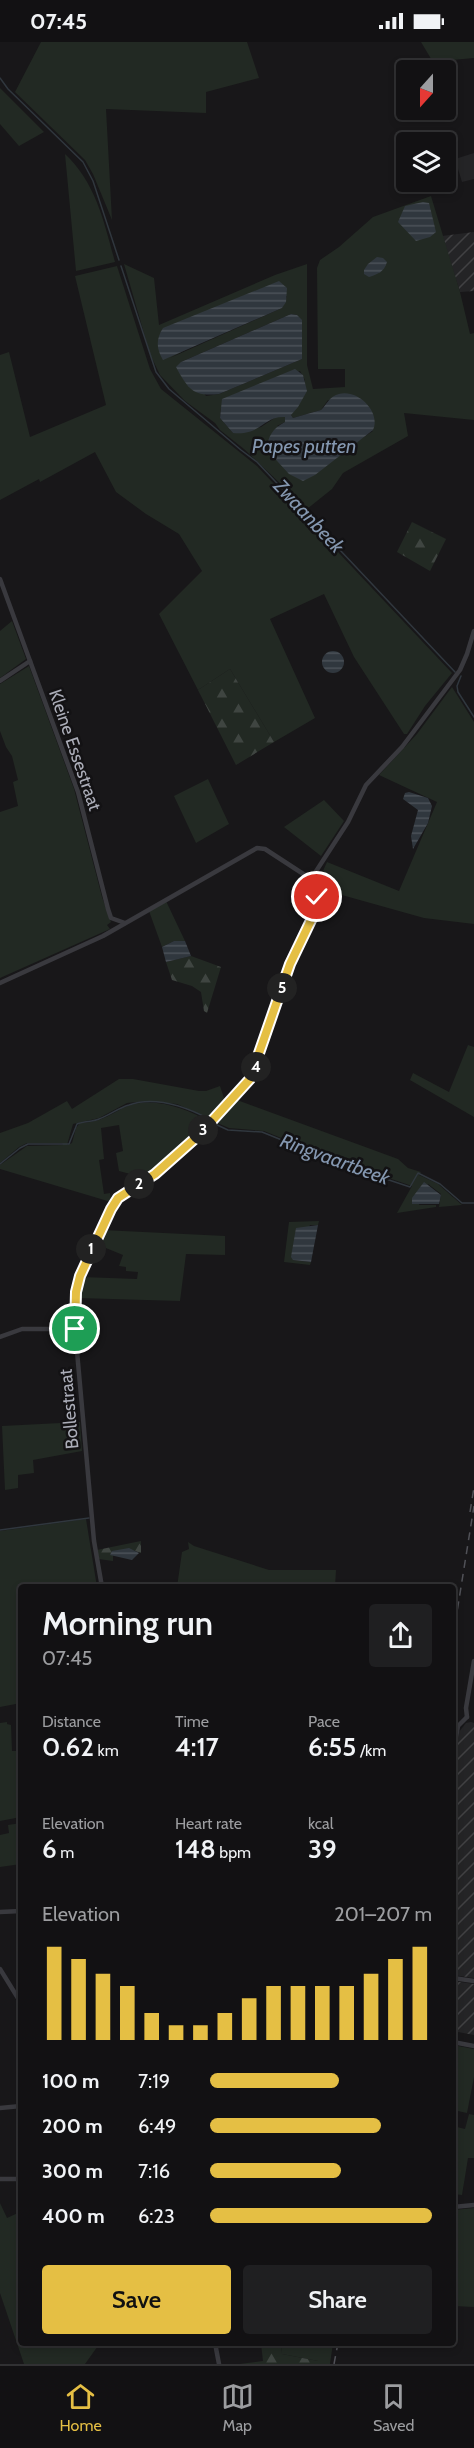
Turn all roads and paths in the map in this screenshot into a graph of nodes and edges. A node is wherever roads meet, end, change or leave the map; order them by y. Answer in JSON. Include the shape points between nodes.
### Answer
{"nodes":[{"id":1,"x":0,"y":579,"type":"edge"},
{"id":2,"x":474,"y":631,"type":"edge"},
{"id":3,"x":30,"y":662,"type":"junction"},
{"id":4,"x":0,"y":681,"type":"edge"},
{"id":5,"x":311,"y":879,"type":"junction"},
{"id":6,"x":125,"y":923,"type":"junction"},
{"id":7,"x":0,"y":983,"type":"edge"},
{"id":8,"x":75,"y":1329,"type":"junction"},
{"id":9,"x":0,"y":1337,"type":"edge"},
{"id":10,"x":101,"y":1584,"type":"edge"},
{"id":11,"x":474,"y":1661,"type":"edge"},
{"id":12,"x":467,"y":1717,"type":"junction"},
{"id":13,"x":474,"y":1719,"type":"edge"},
{"id":14,"x":456,"y":1737,"type":"edge"},
{"id":15,"x":18,"y":1911,"type":"edge"},
{"id":16,"x":0,"y":1912,"type":"edge"},
{"id":17,"x":0,"y":1969,"type":"edge"},
{"id":18,"x":456,"y":1978,"type":"edge"},
{"id":19,"x":474,"y":1981,"type":"edge"},
{"id":20,"x":18,"y":1998,"type":"edge"},
{"id":21,"x":456,"y":2043,"type":"edge"},
{"id":22,"x":474,"y":2046,"type":"edge"},
{"id":23,"x":18,"y":2106,"type":"edge"},
{"id":24,"x":1,"y":2107,"type":"edge"},
{"id":25,"x":18,"y":2179,"type":"edge"},
{"id":26,"x":0,"y":2180,"type":"edge"},
{"id":27,"x":474,"y":2205,"type":"edge"},
{"id":28,"x":456,"y":2207,"type":"edge"},
{"id":29,"x":216,"y":2346,"type":"edge"},
{"id":30,"x":219,"y":2364,"type":"edge"}],
"edges":[{"from":1,"to":3,"type":"street","name":"Kleine Essestraat"},
{"from":2,"to":5,"type":"street","via":[[460,670],[402,747],[366,785],[348,822]]},
{"from":3,"to":4,"type":"street"},
{"from":3,"to":6,"type":"street","name":"Kleine Essestraat","via":[[78,792],[111,918]]},
{"from":5,"to":6,"type":"street","via":[[265,849],[257,848]]},
{"from":5,"to":8,"type":"street","name":"Bollestraat","via":[[317,897],[315,912],[290,964],[254,1071],[200,1134],[155,1174],[118,1198],[80,1276]]},
{"from":6,"to":7,"type":"street"},
{"from":8,"to":9,"type":"street","via":[[22,1329]]},
{"from":8,"to":10,"type":"street","name":"Bollestraat"},
{"from":11,"to":12,"type":"street"},
{"from":12,"to":13,"type":"street"},
{"from":12,"to":14,"type":"street","via":[[458,1726]]},
{"from":15,"to":16,"type":"street"},
{"from":17,"to":20,"type":"street"},
{"from":18,"to":19,"type":"street"},
{"from":21,"to":22,"type":"street"},
{"from":23,"to":24,"type":"street"},
{"from":25,"to":26,"type":"street"},
{"from":27,"to":28,"type":"street"},
{"from":29,"to":30,"type":"street"}]}
